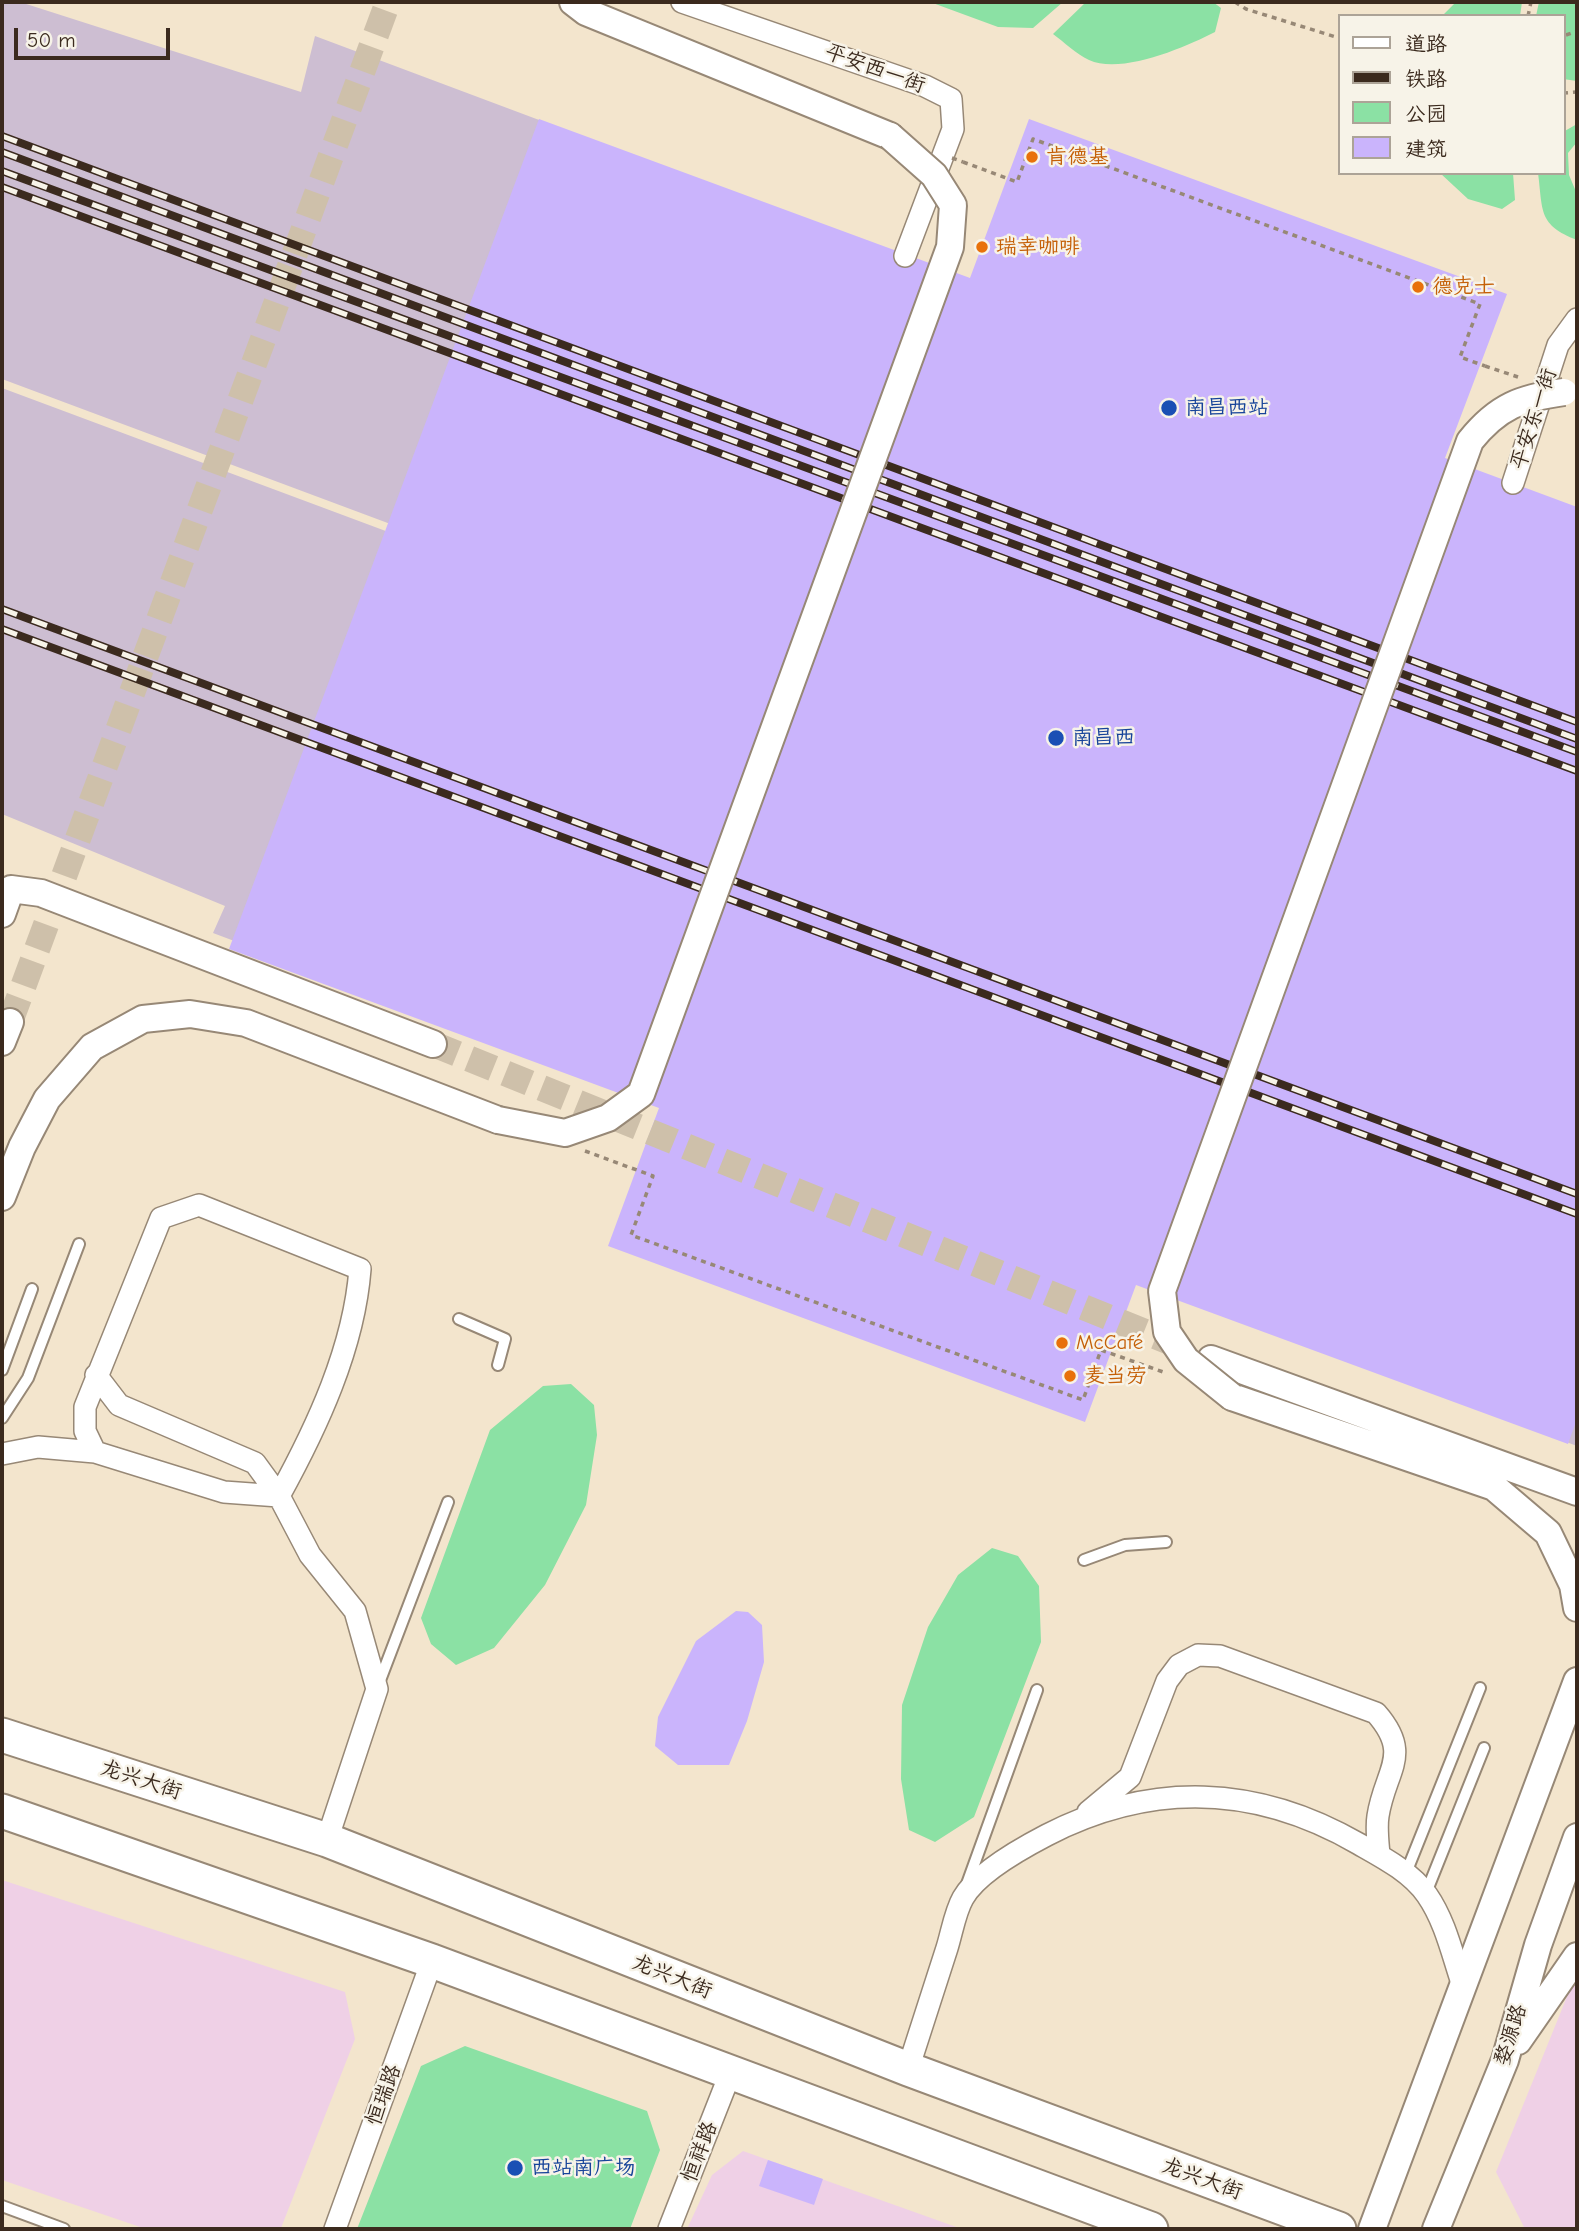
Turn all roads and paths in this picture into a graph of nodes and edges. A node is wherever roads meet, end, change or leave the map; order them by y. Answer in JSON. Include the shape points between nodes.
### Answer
{"nodes":[{"id":1,"x":573,"y":2,"type":"edge"},
{"id":2,"x":682,"y":2,"type":"edge"},
{"id":3,"x":1236,"y":2,"type":"edge"},
{"id":4,"x":1577,"y":31,"type":"edge"},
{"id":5,"x":1566,"y":35,"type":"dead end"},
{"id":6,"x":1338,"y":38,"type":"edge"},
{"id":7,"x":963,"y":162,"type":"dead end"},
{"id":8,"x":905,"y":256,"type":"dead end"},
{"id":9,"x":1577,"y":319,"type":"edge"},
{"id":10,"x":1485,"y":366,"type":"dead end"},
{"id":11,"x":1577,"y":396,"type":"edge"},
{"id":12,"x":1513,"y":483,"type":"dead end"},
{"id":13,"x":2,"y":914,"type":"edge"},
{"id":14,"x":433,"y":1044,"type":"tunnel mouth"},
{"id":15,"x":575,"y":1148,"type":"dead end"},
{"id":16,"x":2,"y":1197,"type":"edge"},
{"id":17,"x":79,"y":1244,"type":"dead end"},
{"id":18,"x":32,"y":1289,"type":"dead end"},
{"id":19,"x":460,"y":1319,"type":"dead end"},
{"id":20,"x":1211,"y":1359,"type":"tunnel mouth"},
{"id":21,"x":498,"y":1365,"type":"dead end"},
{"id":22,"x":2,"y":1370,"type":"edge"},
{"id":23,"x":1167,"y":1374,"type":"dead end"},
{"id":24,"x":96,"y":1375,"type":"junction"},
{"id":25,"x":2,"y":1418,"type":"edge"},
{"id":26,"x":95,"y":1452,"type":"junction"},
{"id":27,"x":2,"y":1454,"type":"edge"},
{"id":28,"x":1577,"y":1492,"type":"edge"},
{"id":29,"x":279,"y":1496,"type":"junction"},
{"id":30,"x":448,"y":1502,"type":"dead end"},
{"id":31,"x":1166,"y":1542,"type":"dead end"},
{"id":32,"x":1084,"y":1560,"type":"dead end"},
{"id":33,"x":1577,"y":1608,"type":"edge"},
{"id":34,"x":1577,"y":1681,"type":"edge"},
{"id":35,"x":1480,"y":1688,"type":"dead end"},
{"id":36,"x":377,"y":1689,"type":"junction"},
{"id":37,"x":1037,"y":1690,"type":"dead end"},
{"id":38,"x":2,"y":1735,"type":"edge"},
{"id":39,"x":1484,"y":1748,"type":"dead end"},
{"id":40,"x":2,"y":1811,"type":"edge"},
{"id":41,"x":1081,"y":1817,"type":"junction"},
{"id":42,"x":1577,"y":1837,"type":"edge"},
{"id":43,"x":327,"y":1840,"type":"junction"},
{"id":44,"x":1379,"y":1855,"type":"junction"},
{"id":45,"x":1406,"y":1874,"type":"junction"},
{"id":46,"x":1426,"y":1893,"type":"junction"},
{"id":47,"x":963,"y":1897,"type":"junction"},
{"id":48,"x":1577,"y":1956,"type":"edge"},
{"id":49,"x":432,"y":1961,"type":"junction"},
{"id":50,"x":1462,"y":1983,"type":"junction"},
{"id":51,"x":1505,"y":2060,"type":"junction"},
{"id":52,"x":908,"y":2069,"type":"junction"},
{"id":53,"x":730,"y":2074,"type":"junction"},
{"id":54,"x":2,"y":2206,"type":"edge"},
{"id":55,"x":64,"y":2229,"type":"edge"},
{"id":56,"x":335,"y":2229,"type":"edge"},
{"id":57,"x":669,"y":2229,"type":"edge"},
{"id":58,"x":1151,"y":2229,"type":"edge"},
{"id":59,"x":1339,"y":2229,"type":"edge"},
{"id":60,"x":1372,"y":2229,"type":"edge"},
{"id":61,"x":1436,"y":2229,"type":"edge"}],
"edges":[{"from":1,"to":16,"type":"street","bridge":true,"via":[[586,12],[890,136],[933,175],[953,205],[950,247],[640,1094],[608,1118],[565,1133],[498,1120],[246,1024],[190,1014],[142,1019],[92,1047],[47,1099]]},
{"from":2,"to":8,"type":"street","name":"平安西一街","via":[[951,99],[953,129]]},
{"from":3,"to":6,"type":"path"},
{"from":4,"to":5,"type":"path"},
{"from":7,"to":10,"type":"path","via":[[1017,182],[1033,139],[1480,304],[1460,357]]},
{"from":9,"to":12,"type":"street","name":"平安东一街","via":[[1558,345]]},
{"from":11,"to":33,"type":"street","bridge":true,"via":[[1564,391],[1525,398],[1488,419],[1470,441],[1162,1292],[1167,1332],[1186,1360],[1232,1397],[1494,1487],[1548,1533],[1573,1585]]},
{"from":13,"to":14,"type":"street","via":[[11,889],[41,894]]},
{"from":15,"to":23,"type":"path","via":[[653,1176],[631,1235],[1083,1400],[1101,1350]]},
{"from":17,"to":25,"type":"lane","via":[[28,1378]]},
{"from":18,"to":22,"type":"lane"},
{"from":19,"to":21,"type":"lane","via":[[505,1339]]},
{"from":20,"to":28,"type":"street"},
{"from":24,"to":26,"type":"street","via":[[85,1407],[85,1431]]},
{"from":24,"to":29,"type":"street","via":[[119,1405],[255,1463]]},
{"from":24,"to":29,"type":"street","via":[[161,1218],[199,1205],[360,1269],[357,1303],[314,1431]]},
{"from":26,"to":27,"type":"street","via":[[38,1447]]},
{"from":26,"to":29,"type":"street","via":[[223,1492]]},
{"from":29,"to":36,"type":"street","via":[[310,1555],[355,1611]]},
{"from":30,"to":36,"type":"lane"},
{"from":31,"to":32,"type":"lane","via":[[1125,1545]]},
{"from":34,"to":50,"type":"street"},
{"from":35,"to":45,"type":"lane"},
{"from":36,"to":43,"type":"street"},
{"from":37,"to":47,"type":"lane"},
{"from":38,"to":43,"type":"main road","name":"龙兴大街"},
{"from":39,"to":46,"type":"lane"},
{"from":40,"to":49,"type":"main road"},
{"from":41,"to":44,"type":"street","via":[[1143,1799],[1214,1796],[1269,1805],[1326,1825]]},
{"from":41,"to":44,"type":"street","via":[[1129,1777],[1167,1681],[1180,1665],[1198,1655],[1220,1656],[1376,1713],[1391,1731],[1396,1750],[1377,1817]]},
{"from":41,"to":47,"type":"street","via":[[1007,1856]]},
{"from":42,"to":51,"type":"street","name":"婺源路","via":[[1538,1945]]},
{"from":43,"to":52,"type":"main road","name":"龙兴大街"},
{"from":44,"to":45,"type":"street"},
{"from":45,"to":46,"type":"street"},
{"from":46,"to":50,"type":"street","via":[[1443,1925]]},
{"from":47,"to":52,"type":"street"},
{"from":48,"to":51,"type":"street"},
{"from":49,"to":53,"type":"main road"},
{"from":49,"to":56,"type":"street","name":"恒瑞路"},
{"from":50,"to":60,"type":"street"},
{"from":51,"to":61,"type":"street","name":"婺源路"},
{"from":52,"to":59,"type":"main road","name":"龙兴大街"},
{"from":53,"to":57,"type":"street","name":"恒祥路"},
{"from":53,"to":58,"type":"main road"},
{"from":54,"to":55,"type":"lane"}]}
